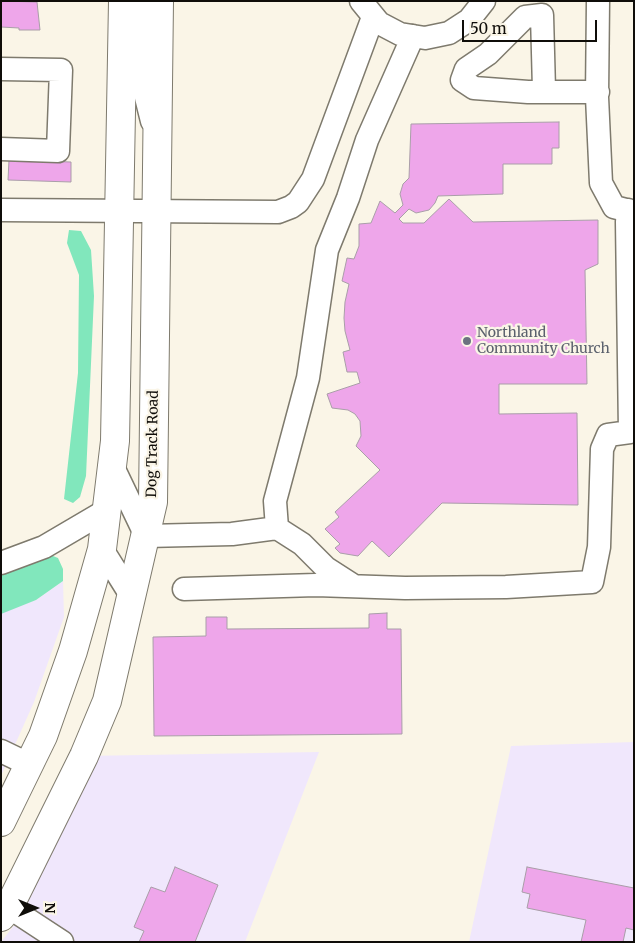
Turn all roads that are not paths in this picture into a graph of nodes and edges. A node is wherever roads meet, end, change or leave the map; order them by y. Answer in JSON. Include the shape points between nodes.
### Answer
{"nodes":[{"id":1,"x":123,"y":1,"type":"edge"},
{"id":2,"x":145,"y":1,"type":"edge"},
{"id":3,"x":159,"y":1,"type":"edge"},
{"id":4,"x":484,"y":1,"type":"edge"},
{"id":5,"x":598,"y":1,"type":"edge"},
{"id":6,"x":367,"y":9,"type":"edge"},
{"id":7,"x":413,"y":36,"type":"junction"},
{"id":8,"x":1,"y":70,"type":"edge"},
{"id":9,"x":544,"y":90,"type":"dead end"},
{"id":10,"x":598,"y":92,"type":"junction"},
{"id":11,"x":157,"y":141,"type":"junction"},
{"id":12,"x":1,"y":149,"type":"edge"},
{"id":13,"x":2,"y":208,"type":"edge"},
{"id":14,"x":120,"y":210,"type":"junction"},
{"id":15,"x":155,"y":210,"type":"junction"},
{"id":16,"x":631,"y":211,"type":"edge"},
{"id":17,"x":112,"y":465,"type":"junction"},
{"id":18,"x":107,"y":510,"type":"junction"},
{"id":19,"x":277,"y":528,"type":"junction"},
{"id":20,"x":146,"y":536,"type":"junction"},
{"id":21,"x":102,"y":549,"type":"junction"},
{"id":22,"x":1,"y":563,"type":"edge"},
{"id":23,"x":355,"y":586,"type":"junction"},
{"id":24,"x":184,"y":589,"type":"dead end"},
{"id":25,"x":132,"y":598,"type":"junction"},
{"id":26,"x":1,"y":751,"type":"edge"},
{"id":27,"x":30,"y":765,"type":"junction"},
{"id":28,"x":1,"y":822,"type":"edge"},
{"id":29,"x":4,"y":909,"type":"edge"},
{"id":30,"x":62,"y":942,"type":"edge"}],
"edges":[{"from":1,"to":14,"type":"main road"},
{"from":2,"to":11,"type":"street","via":[[144,89]]},
{"from":3,"to":11,"type":"main road","name":"Dog Track Road"},
{"from":4,"to":7,"type":"street","via":[[469,20],[449,32],[425,38]]},
{"from":5,"to":10,"type":"street"},
{"from":6,"to":7,"type":"street","via":[[379,23],[400,34]]},
{"from":6,"to":15,"type":"street","via":[[313,179],[298,202],[278,212]]},
{"from":7,"to":19,"type":"street","via":[[367,140],[327,250],[308,378],[275,501]]},
{"from":8,"to":12,"type":"street","via":[[61,70],[58,151]]},
{"from":9,"to":10,"type":"street"},
{"from":10,"to":16,"type":"street","via":[[601,183],[614,206]]},
{"from":11,"to":15,"type":"main road","name":"Dog Track Road"},
{"from":13,"to":14,"type":"street"},
{"from":14,"to":15,"type":"street"},
{"from":14,"to":17,"type":"main road"},
{"from":15,"to":20,"type":"main road","name":"Dog Track Road","via":[[153,502]]},
{"from":16,"to":23,"type":"street","via":[[627,222],[630,432],[608,435],[602,449],[598,547],[592,582],[506,587]]},
{"from":17,"to":18,"type":"main road"},
{"from":17,"to":20,"type":"street"},
{"from":18,"to":21,"type":"main road"},
{"from":18,"to":22,"type":"street","via":[[44,547]]},
{"from":19,"to":20,"type":"street","via":[[232,534]]},
{"from":19,"to":23,"type":"street","via":[[302,544],[326,568]]},
{"from":20,"to":25,"type":"main road","name":"Dog Track Road"},
{"from":21,"to":25,"type":"street"},
{"from":21,"to":27,"type":"main road","via":[[73,651]]},
{"from":23,"to":24,"type":"street"},
{"from":25,"to":29,"type":"main road","name":"Dog Track Road","via":[[107,701],[84,756]]},
{"from":26,"to":27,"type":"street"},
{"from":27,"to":28,"type":"main road"},
{"from":29,"to":30,"type":"street"}]}
